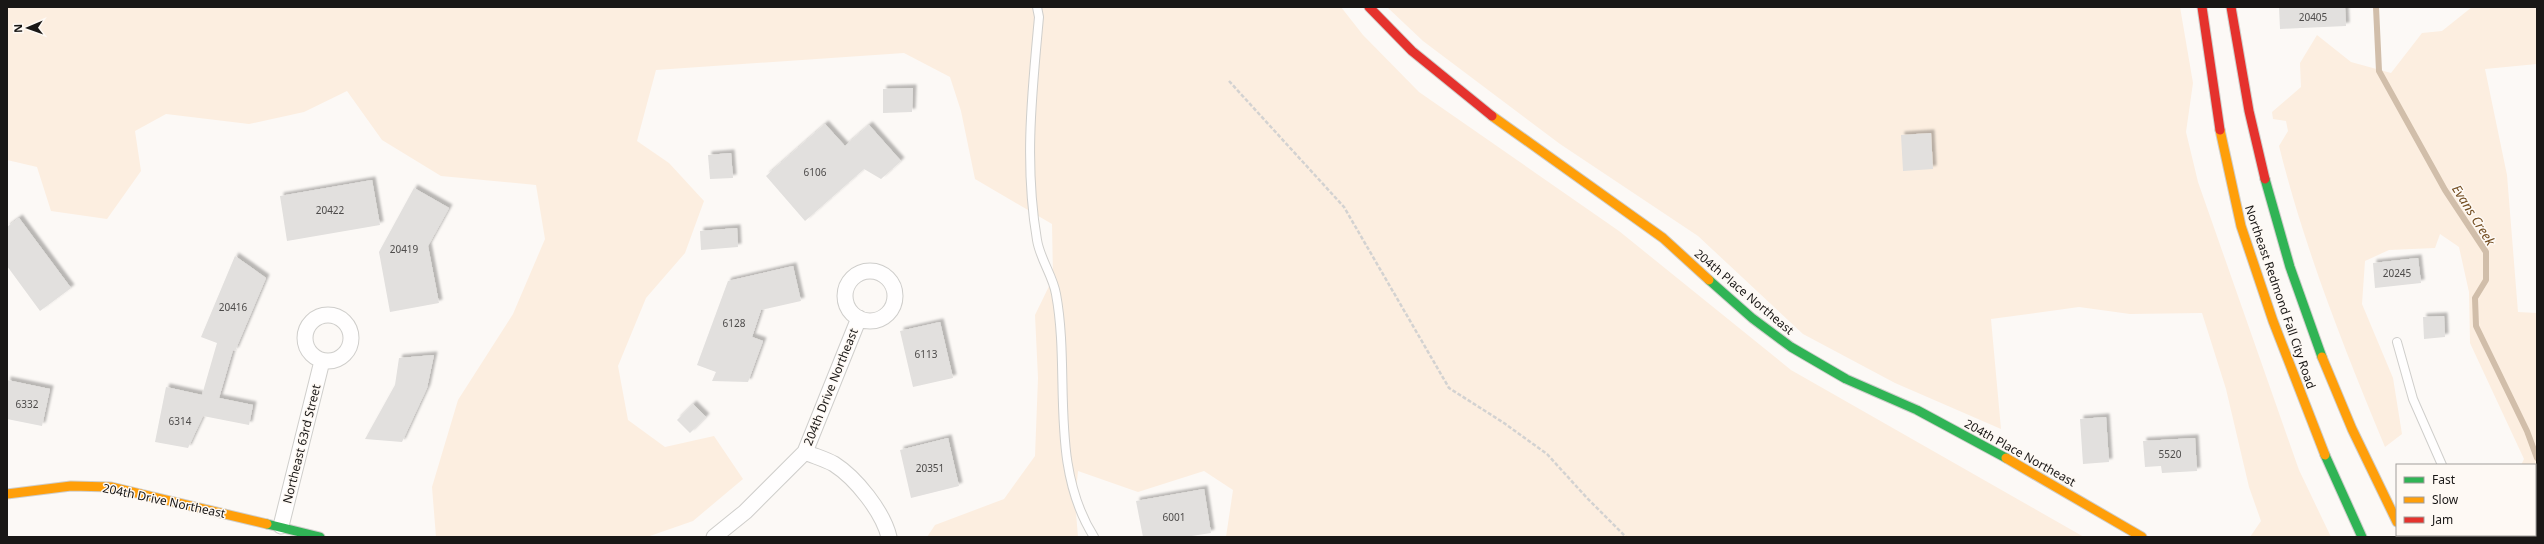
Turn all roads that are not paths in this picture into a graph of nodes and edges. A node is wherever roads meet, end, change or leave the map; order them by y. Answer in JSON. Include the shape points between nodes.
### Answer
{"nodes":[{"id":1,"x":1037,"y":7,"type":"edge"},
{"id":2,"x":1369,"y":7,"type":"edge"},
{"id":3,"x":2202,"y":7,"type":"edge"},
{"id":4,"x":2232,"y":7,"type":"edge"},
{"id":5,"x":859,"y":318,"type":"dead end"},
{"id":6,"x":2397,"y":342,"type":"dead end"},
{"id":7,"x":322,"y":361,"type":"dead end"},
{"id":8,"x":805,"y":452,"type":"junction"},
{"id":9,"x":2442,"y":464,"type":"edge"},
{"id":10,"x":7,"y":494,"type":"edge"},
{"id":11,"x":2396,"y":520,"type":"edge"},
{"id":12,"x":281,"y":526,"type":"junction"},
{"id":13,"x":320,"y":537,"type":"edge"},
{"id":14,"x":714,"y":537,"type":"edge"},
{"id":15,"x":889,"y":537,"type":"edge"},
{"id":16,"x":1094,"y":537,"type":"edge"},
{"id":17,"x":2142,"y":537,"type":"edge"},
{"id":18,"x":2362,"y":537,"type":"edge"}],
"edges":[{"from":1,"to":16,"type":"lane","via":[[1039,17],[1031,99],[1028,175],[1037,242],[1056,294],[1065,449],[1081,516]]},
{"from":2,"to":17,"type":"street","name":"204th Place Northeast","via":[[1412,51],[1475,104],[1663,238],[1752,318],[1791,347],[1846,379],[1917,410],[1981,444]]},
{"from":3,"to":18,"type":"street","name":"Northeast Redmond Fall City Road","via":[[2223,146],[2242,226],[2273,321],[2312,426]]},
{"from":4,"to":11,"type":"street","name":"Northeast Redmond Fall City Road","via":[[2237,49],[2257,140],[2277,219],[2306,311],[2346,417]]},
{"from":5,"to":8,"type":"street","name":"204th Drive Northeast"},
{"from":6,"to":9,"type":"lane","via":[[2413,399]]},
{"from":7,"to":12,"type":"street","name":"Northeast 63rd Street"},
{"from":8,"to":14,"type":"street","name":"204th Drive Northeast","via":[[745,512]]},
{"from":8,"to":15,"type":"street","via":[[834,465],[862,490],[876,509]]},
{"from":10,"to":12,"type":"street","name":"204th Drive Northeast","via":[[72,486],[111,487]]},
{"from":12,"to":13,"type":"street","name":"204th Drive Northeast"}]}
